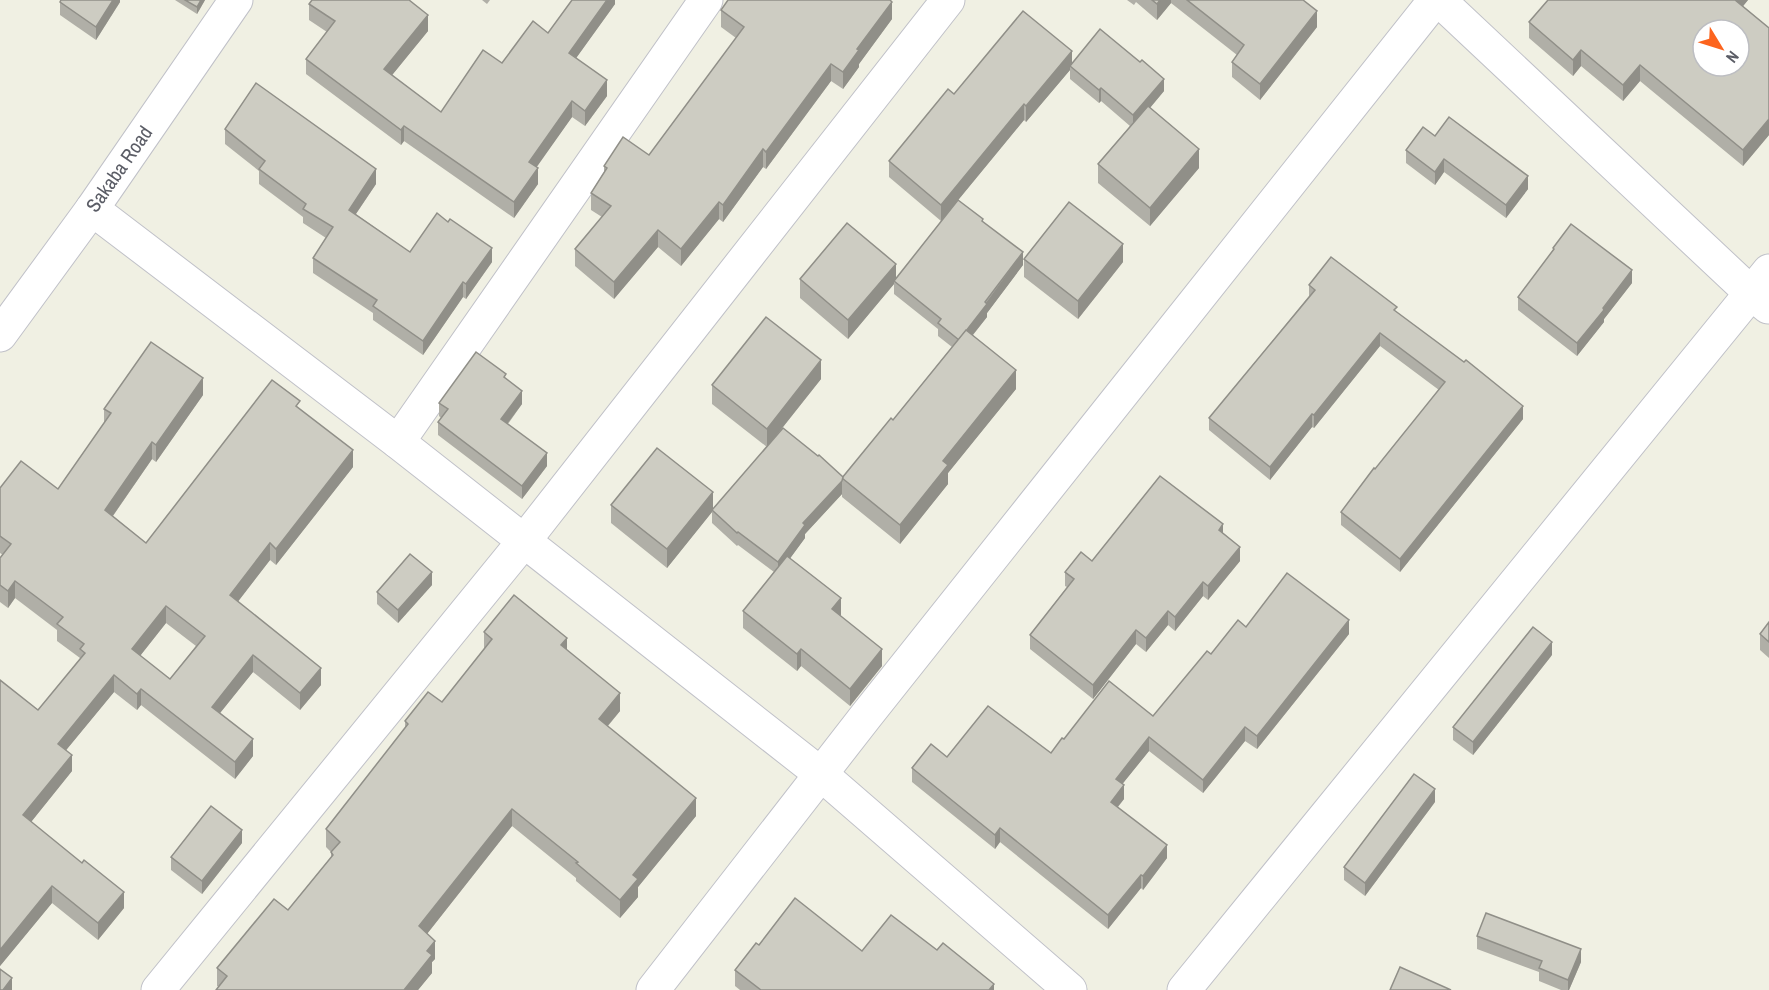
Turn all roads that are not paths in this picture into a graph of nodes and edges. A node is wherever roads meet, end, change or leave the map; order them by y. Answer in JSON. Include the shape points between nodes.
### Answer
{"nodes":[{"id":1,"x":236,"y":0,"type":"edge"},
{"id":2,"x":706,"y":0,"type":"edge"},
{"id":3,"x":948,"y":0,"type":"edge"},
{"id":4,"x":1437,"y":0,"type":"edge"},
{"id":5,"x":92,"y":209,"type":"junction"},
{"id":6,"x":1763,"y":291,"type":"edge"},
{"id":7,"x":0,"y":335,"type":"edge"},
{"id":8,"x":398,"y":442,"type":"junction"},
{"id":9,"x":524,"y":542,"type":"junction"},
{"id":10,"x":822,"y":775,"type":"junction"},
{"id":11,"x":158,"y":990,"type":"edge"},
{"id":12,"x":652,"y":990,"type":"edge"},
{"id":13,"x":1070,"y":990,"type":"edge"},
{"id":14,"x":1184,"y":990,"type":"edge"}],
"edges":[{"from":1,"to":5,"type":"street","name":"Sakaba Road"},
{"from":2,"to":8,"type":"street"},
{"from":3,"to":9,"type":"street"},
{"from":4,"to":6,"type":"street"},
{"from":4,"to":10,"type":"street"},
{"from":5,"to":7,"type":"street","name":"Sakaba Road"},
{"from":5,"to":8,"type":"street"},
{"from":6,"to":14,"type":"street"},
{"from":8,"to":9,"type":"street"},
{"from":9,"to":10,"type":"street"},
{"from":9,"to":11,"type":"street"},
{"from":10,"to":12,"type":"street"},
{"from":10,"to":13,"type":"street"}]}
